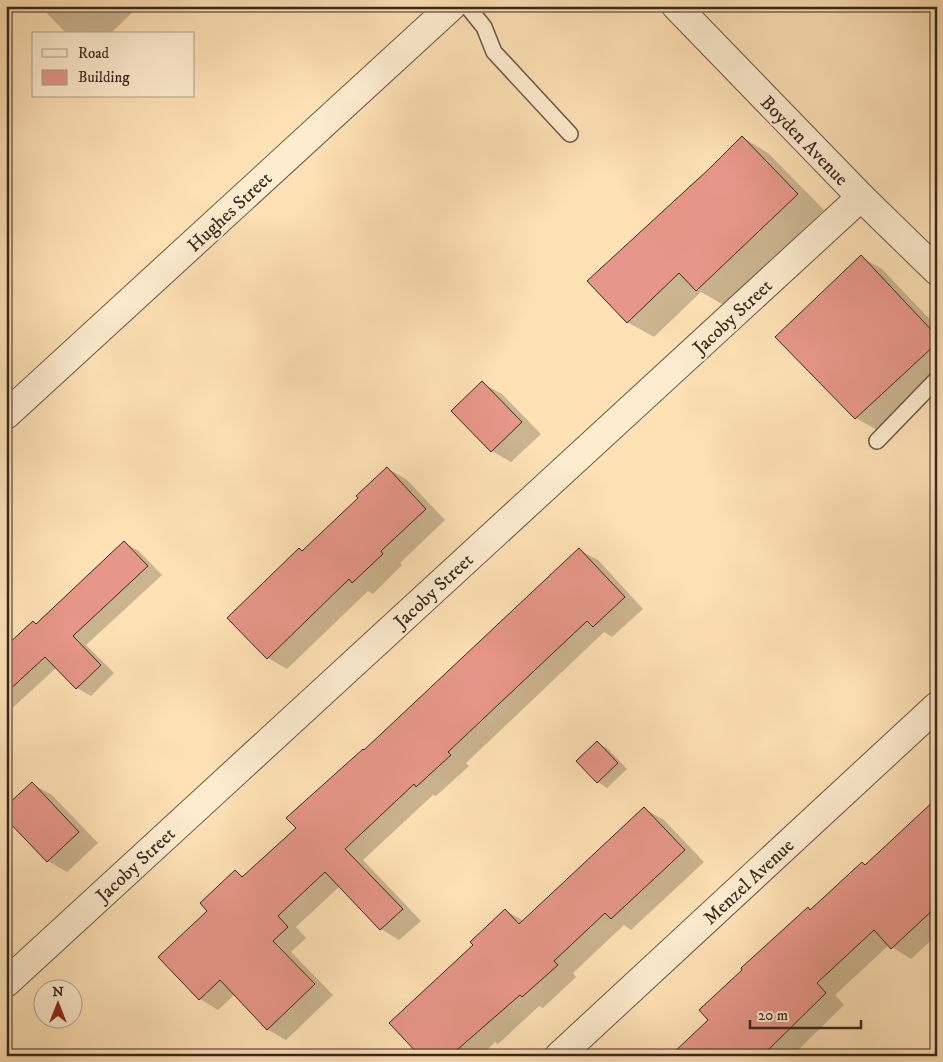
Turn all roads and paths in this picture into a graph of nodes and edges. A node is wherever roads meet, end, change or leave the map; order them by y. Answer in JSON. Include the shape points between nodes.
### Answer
{"nodes":[{"id":1,"x":452,"y":6,"type":"edge"},
{"id":2,"x":466,"y":6,"type":"edge"},
{"id":3,"x":676,"y":6,"type":"edge"},
{"id":4,"x":570,"y":134,"type":"dead end"},
{"id":5,"x":861,"y":197,"type":"junction"},
{"id":6,"x":937,"y":271,"type":"edge"},
{"id":7,"x":937,"y":379,"type":"edge"},
{"id":8,"x":6,"y":415,"type":"edge"},
{"id":9,"x":877,"y":441,"type":"dead end"},
{"id":10,"x":937,"y":706,"type":"edge"},
{"id":11,"x":6,"y":983,"type":"edge"},
{"id":12,"x":559,"y":1056,"type":"edge"}],
"edges":[{"from":1,"to":8,"type":"street","name":"Hughes Street"},
{"from":2,"to":4,"type":"lane","via":[[484,27],[494,52]]},
{"from":3,"to":5,"type":"street","name":"Boyden Avenue"},
{"from":5,"to":6,"type":"street","name":"Boyden Avenue"},
{"from":5,"to":11,"type":"street","name":"Jacoby Street"},
{"from":7,"to":9,"type":"lane"},
{"from":10,"to":12,"type":"street","name":"Menzel Avenue"}]}
